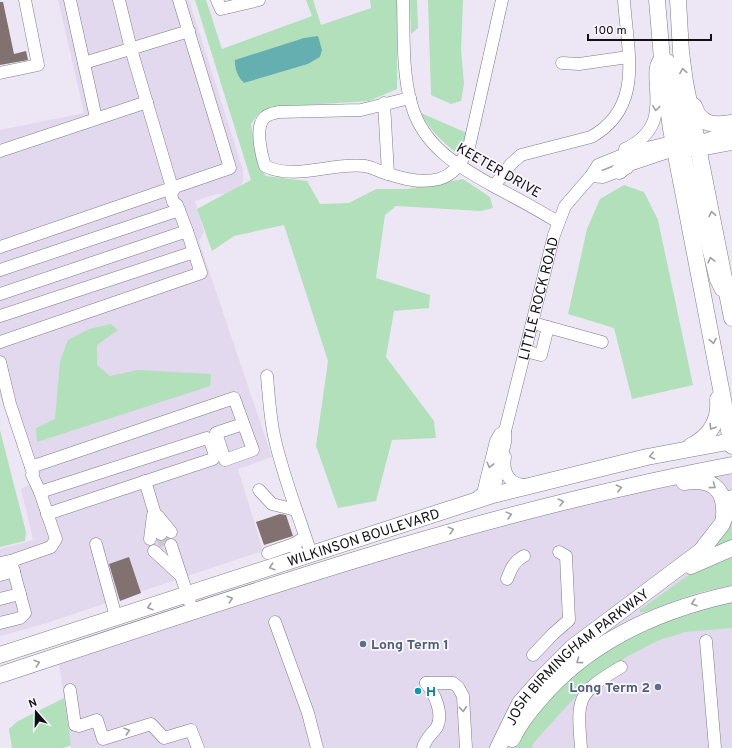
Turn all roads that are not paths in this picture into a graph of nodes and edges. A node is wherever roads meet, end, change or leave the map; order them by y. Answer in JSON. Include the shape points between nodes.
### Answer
{"nodes":[{"id":1,"x":24,"y":0,"type":"edge"},
{"id":2,"x":70,"y":0,"type":"edge"},
{"id":3,"x":119,"y":0,"type":"edge"},
{"id":4,"x":179,"y":0,"type":"edge"},
{"id":5,"x":217,"y":0,"type":"edge"},
{"id":6,"x":259,"y":0,"type":"edge"},
{"id":7,"x":403,"y":0,"type":"edge"},
{"id":8,"x":502,"y":0,"type":"edge"},
{"id":9,"x":624,"y":0,"type":"edge"},
{"id":10,"x":657,"y":0,"type":"edge"},
{"id":11,"x":678,"y":0,"type":"edge"},
{"id":12,"x":189,"y":30,"type":"junction"},
{"id":13,"x":131,"y":49,"type":"junction"},
{"id":14,"x":628,"y":57,"type":"junction"},
{"id":15,"x":662,"y":57,"type":"junction"},
{"id":16,"x":84,"y":63,"type":"junction"},
{"id":17,"x":562,"y":63,"type":"dead end"},
{"id":18,"x":0,"y":73,"type":"edge"},
{"id":19,"x":688,"y":95,"type":"junction"},
{"id":20,"x":410,"y":98,"type":"junction"},
{"id":21,"x":147,"y":102,"type":"junction"},
{"id":22,"x":384,"y":103,"type":"junction"},
{"id":23,"x":96,"y":118,"type":"junction"},
{"id":24,"x":732,"y":123,"type":"edge"},
{"id":25,"x":732,"y":128,"type":"edge"},
{"id":26,"x":732,"y":133,"type":"edge"},
{"id":27,"x":732,"y":144,"type":"edge"},
{"id":28,"x":686,"y":146,"type":"junction"},
{"id":29,"x":0,"y":151,"type":"edge"},
{"id":30,"x":460,"y":166,"type":"junction"},
{"id":31,"x":613,"y":166,"type":"junction"},
{"id":32,"x":388,"y":174,"type":"junction"},
{"id":33,"x":494,"y":186,"type":"junction"},
{"id":34,"x":173,"y":189,"type":"junction"},
{"id":35,"x":178,"y":207,"type":"junction"},
{"id":36,"x":558,"y":222,"type":"junction"},
{"id":37,"x":187,"y":231,"type":"junction"},
{"id":38,"x":0,"y":247,"type":"edge"},
{"id":39,"x":194,"y":252,"type":"junction"},
{"id":40,"x":0,"y":270,"type":"edge"},
{"id":41,"x":0,"y":294,"type":"edge"},
{"id":42,"x":0,"y":316,"type":"edge"},
{"id":43,"x":732,"y":318,"type":"edge"},
{"id":44,"x":533,"y":323,"type":"junction"},
{"id":45,"x":548,"y":327,"type":"junction"},
{"id":46,"x":0,"y":342,"type":"edge"},
{"id":47,"x":602,"y":342,"type":"dead end"},
{"id":48,"x":525,"y":351,"type":"junction"},
{"id":49,"x":0,"y":362,"type":"edge"},
{"id":50,"x":267,"y":376,"type":"dead end"},
{"id":51,"x":720,"y":376,"type":"junction"},
{"id":52,"x":243,"y":424,"type":"dead end"},
{"id":53,"x":505,"y":437,"type":"junction"},
{"id":54,"x":732,"y":443,"type":"edge"},
{"id":55,"x":679,"y":451,"type":"junction"},
{"id":56,"x":732,"y":465,"type":"edge"},
{"id":57,"x":35,"y":479,"type":"junction"},
{"id":58,"x":145,"y":481,"type":"junction"},
{"id":59,"x":648,"y":482,"type":"junction"},
{"id":60,"x":532,"y":484,"type":"junction"},
{"id":61,"x":259,"y":490,"type":"dead end"},
{"id":62,"x":493,"y":495,"type":"junction"},
{"id":63,"x":732,"y":498,"type":"edge"},
{"id":64,"x":472,"y":501,"type":"junction"},
{"id":65,"x":154,"y":510,"type":"junction"},
{"id":66,"x":296,"y":510,"type":"junction"},
{"id":67,"x":47,"y":514,"type":"junction"},
{"id":68,"x":723,"y":522,"type":"junction"},
{"id":69,"x":306,"y":537,"type":"junction"},
{"id":70,"x":96,"y":544,"type":"dead end"},
{"id":71,"x":165,"y":547,"type":"tunnel mouth"},
{"id":72,"x":732,"y":548,"type":"edge"},
{"id":73,"x":301,"y":552,"type":"junction"},
{"id":74,"x":559,"y":552,"type":"dead end"},
{"id":75,"x":268,"y":553,"type":"dead end"},
{"id":76,"x":524,"y":556,"type":"dead end"},
{"id":77,"x":9,"y":565,"type":"edge"},
{"id":78,"x":0,"y":574,"type":"edge"},
{"id":79,"x":668,"y":577,"type":"junction"},
{"id":80,"x":507,"y":579,"type":"dead end"},
{"id":81,"x":290,"y":580,"type":"junction"},
{"id":82,"x":20,"y":594,"type":"junction"},
{"id":83,"x":732,"y":594,"type":"edge"},
{"id":84,"x":187,"y":595,"type":"junction"},
{"id":85,"x":0,"y":599,"type":"edge"},
{"id":86,"x":193,"y":611,"type":"junction"},
{"id":87,"x":116,"y":618,"type":"junction"},
{"id":88,"x":275,"y":622,"type":"dead end"},
{"id":89,"x":0,"y":623,"type":"edge"},
{"id":90,"x":706,"y":641,"type":"dead end"},
{"id":91,"x":0,"y":655,"type":"edge"},
{"id":92,"x":532,"y":655,"type":"dead end"},
{"id":93,"x":621,"y":667,"type":"dead end"},
{"id":94,"x":16,"y":670,"type":"junction"},
{"id":95,"x":0,"y":675,"type":"edge"},
{"id":96,"x":0,"y":682,"type":"edge"},
{"id":97,"x":70,"y":690,"type":"dead end"},
{"id":98,"x":198,"y":748,"type":"edge"},
{"id":99,"x":317,"y":748,"type":"edge"},
{"id":100,"x":423,"y":748,"type":"edge"},
{"id":101,"x":466,"y":748,"type":"edge"},
{"id":102,"x":498,"y":748,"type":"edge"},
{"id":103,"x":507,"y":748,"type":"edge"},
{"id":104,"x":581,"y":748,"type":"edge"},
{"id":105,"x":715,"y":748,"type":"edge"}],
"edges":[{"from":1,"to":18,"type":"street","via":[[38,65]]},
{"from":2,"to":16,"type":"street"},
{"from":3,"to":13,"type":"street"},
{"from":4,"to":12,"type":"street"},
{"from":5,"to":6,"type":"street","via":[[221,9]]},
{"from":7,"to":20,"type":"street","name":"KEETER DRIVE","via":[[406,77]]},
{"from":8,"to":30,"type":"street","via":[[469,147]]},
{"from":9,"to":14,"type":"street"},
{"from":10,"to":15,"type":"main road"},
{"from":19,"to":11,"type":"main road","one_way":true,"via":[[681,52]]},
{"from":12,"to":13,"type":"street"},
{"from":12,"to":34,"type":"street","via":[[230,168]]},
{"from":13,"to":16,"type":"street"},
{"from":13,"to":21,"type":"street"},
{"from":14,"to":17,"type":"street","via":[[579,64]]},
{"from":14,"to":33,"type":"street","via":[[627,94],[615,118],[608,125],[591,137],[521,155]]},
{"from":15,"to":28,"type":"main road"},
{"from":15,"to":31,"type":"street","name":"LITTLE ROCK ROAD","one_way":true,"via":[[655,69],[657,104],[651,127],[637,142],[616,154]]},
{"from":16,"to":23,"type":"street"},
{"from":19,"to":24,"type":"main road","via":[[698,116],[706,123]]},
{"from":19,"to":28,"type":"main road"},
{"from":20,"to":22,"type":"street"},
{"from":20,"to":30,"type":"street","name":"KEETER DRIVE","via":[[415,115],[428,139],[440,152]]},
{"from":21,"to":23,"type":"street"},
{"from":21,"to":34,"type":"street"},
{"from":22,"to":32,"type":"street"},
{"from":22,"to":32,"type":"street","via":[[361,110],[279,112],[264,118],[259,127],[262,158],[265,166],[274,170],[300,172],[329,167],[366,166]]},
{"from":23,"to":29,"type":"street"},
{"from":25,"to":28,"type":"street"},
{"from":26,"to":28,"type":"main road"},
{"from":27,"to":28,"type":"street"},
{"from":28,"to":31,"type":"main road"},
{"from":43,"to":28,"type":"main road","one_way":true},
{"from":28,"to":51,"type":"main road","one_way":true},
{"from":30,"to":32,"type":"street","via":[[444,177],[427,181],[403,180]]},
{"from":30,"to":33,"type":"street","name":"KEETER DRIVE"},
{"from":31,"to":36,"type":"street","name":"LITTLE ROCK ROAD","via":[[603,177],[592,176],[568,201]]},
{"from":33,"to":36,"type":"street","name":"KEETER DRIVE"},
{"from":34,"to":35,"type":"street","via":[[173,202]]},
{"from":34,"to":38,"type":"street"},
{"from":35,"to":37,"type":"street"},
{"from":35,"to":40,"type":"street"},
{"from":36,"to":44,"type":"street","name":"LITTLE ROCK ROAD"},
{"from":37,"to":39,"type":"street"},
{"from":37,"to":41,"type":"street"},
{"from":39,"to":42,"type":"street"},
{"from":39,"to":46,"type":"street","via":[[201,273]]},
{"from":44,"to":45,"type":"street"},
{"from":44,"to":48,"type":"street","name":"LITTLE ROCK ROAD"},
{"from":45,"to":47,"type":"street"},
{"from":45,"to":48,"type":"street","via":[[541,355]]},
{"from":48,"to":53,"type":"street","name":"LITTLE ROCK ROAD"},
{"from":49,"to":57,"type":"street","via":[[10,404]]},
{"from":50,"to":66,"type":"street","via":[[275,440]]},
{"from":51,"to":54,"type":"main road"},
{"from":51,"to":55,"type":"main road","one_way":true,"via":[[717,382],[718,409],[714,425],[701,440]]},
{"from":52,"to":57,"type":"street","via":[[234,398]]},
{"from":53,"to":60,"type":"street","via":[[504,468],[507,476],[519,484]]},
{"from":53,"to":62,"type":"street","name":"LITTLE ROCK ROAD"},
{"from":53,"to":64,"type":"street","name":"LITTLE ROCK ROAD","one_way":true,"via":[[500,434],[496,441],[483,493]]},
{"from":54,"to":55,"type":"main road","name":"WILKINSON BOULEVARD"},
{"from":55,"to":60,"type":"main road","name":"WILKINSON BOULEVARD","one_way":true},
{"from":56,"to":59,"type":"main road","name":"WILKINSON BOULEVARD"},
{"from":57,"to":58,"type":"street","via":[[207,438],[210,441],[215,455],[213,459]]},
{"from":57,"to":67,"type":"street"},
{"from":58,"to":65,"type":"street"},
{"from":58,"to":67,"type":"street"},
{"from":59,"to":68,"type":"main road","one_way":true,"via":[[659,485],[696,481],[710,483],[722,497]]},
{"from":81,"to":59,"type":"main road","name":"WILKINSON BOULEVARD","one_way":true,"via":[[452,530]]},
{"from":60,"to":62,"type":"main road","name":"WILKINSON BOULEVARD"},
{"from":61,"to":66,"type":"street","via":[[272,504]]},
{"from":62,"to":64,"type":"main road","name":"WILKINSON BOULEVARD"},
{"from":62,"to":81,"type":"main road","via":[[487,505],[480,509],[310,564],[299,569]]},
{"from":63,"to":68,"type":"main road"},
{"from":64,"to":73,"type":"main road","name":"WILKINSON BOULEVARD"},
{"from":65,"to":65,"type":"street","via":[[161,535]]},
{"from":66,"to":69,"type":"street"},
{"from":67,"to":77,"type":"street","via":[[56,538],[54,544]]},
{"from":68,"to":79,"type":"main road","via":[[706,546]]},
{"from":69,"to":73,"type":"street"},
{"from":69,"to":73,"type":"street"},
{"from":70,"to":87,"type":"street"},
{"from":71,"to":84,"type":"street","via":[[180,574]]},
{"from":72,"to":79,"type":"main road"},
{"from":73,"to":75,"type":"street"},
{"from":73,"to":84,"type":"main road","name":"WILKINSON BOULEVARD","one_way":true},
{"from":74,"to":92,"type":"street","via":[[566,556],[570,620]]},
{"from":76,"to":80,"type":"street","via":[[517,559]]},
{"from":77,"to":78,"type":"street"},
{"from":77,"to":82,"type":"street"},
{"from":79,"to":102,"type":"main road","name":"JOSH BIRMINGHAM PARKWAY","via":[[573,647],[542,678],[520,703]]},
{"from":86,"to":81,"type":"main road","name":"WILKINSON BOULEVARD","one_way":true},
{"from":82,"to":85,"type":"street"},
{"from":82,"to":89,"type":"street","via":[[25,613],[20,618]]},
{"from":83,"to":103,"type":"main road","name":"JOSH BIRMINGHAM PARKWAY","one_way":true,"via":[[667,612],[595,649],[549,687],[530,710]]},
{"from":84,"to":86,"type":"street"},
{"from":84,"to":87,"type":"main road","name":"WILKINSON BOULEVARD","one_way":true},
{"from":94,"to":86,"type":"main road","name":"WILKINSON BOULEVARD","one_way":true},
{"from":87,"to":91,"type":"main road","name":"WILKINSON BOULEVARD"},
{"from":88,"to":99,"type":"street","via":[[308,713]]},
{"from":90,"to":105,"type":"street"},
{"from":93,"to":104,"type":"street","via":[[591,688],[582,698],[578,712]]},
{"from":94,"to":95,"type":"main road","name":"WILKINSON BOULEVARD"},
{"from":94,"to":96,"type":"main road"},
{"from":97,"to":98,"type":"street","one_way":true,"via":[[75,725],[97,720],[103,739],[151,724],[164,738],[191,730]]},
{"from":100,"to":101,"type":"street","one_way":true,"via":[[439,721],[437,702],[426,683],[453,683],[461,692]]}]}
